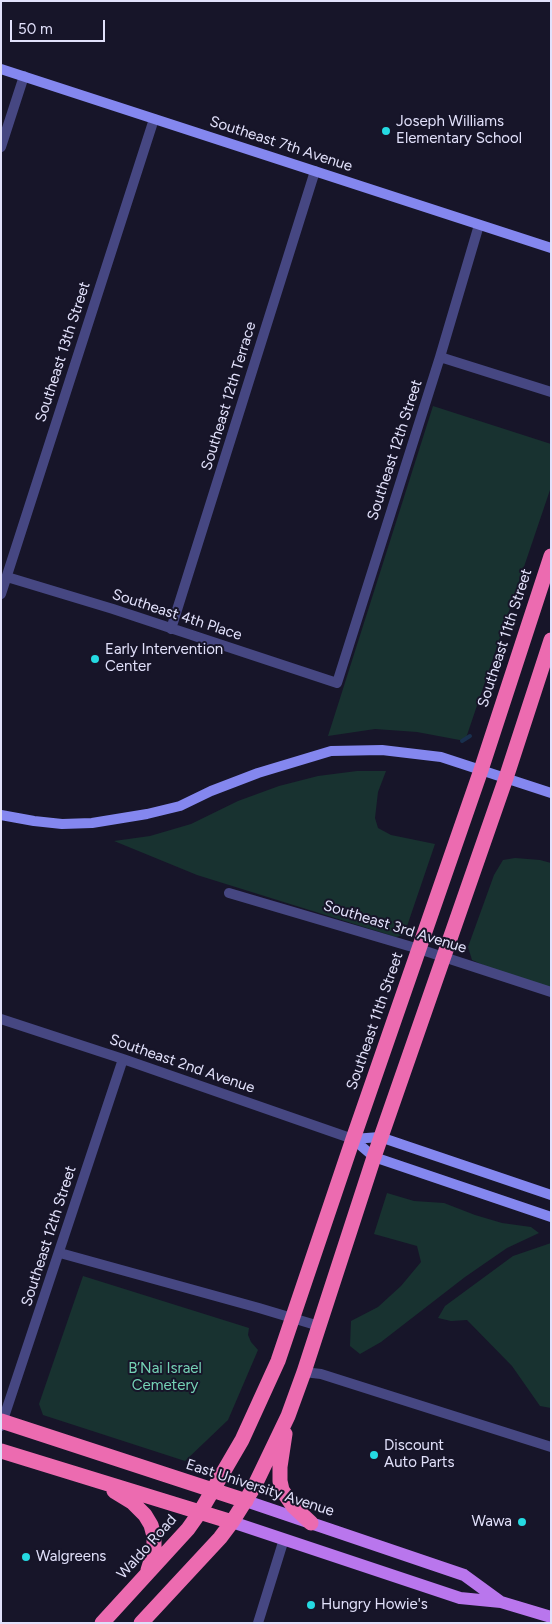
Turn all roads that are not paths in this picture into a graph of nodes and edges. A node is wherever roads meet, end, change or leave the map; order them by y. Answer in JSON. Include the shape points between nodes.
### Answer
{"nodes":[{"id":1,"x":1,"y":69,"type":"edge"},
{"id":2,"x":24,"y":76,"type":"junction"},
{"id":3,"x":154,"y":118,"type":"junction"},
{"id":4,"x":1,"y":147,"type":"edge"},
{"id":5,"x":314,"y":171,"type":"junction"},
{"id":6,"x":479,"y":225,"type":"junction"},
{"id":7,"x":551,"y":248,"type":"edge"},
{"id":8,"x":440,"y":357,"type":"junction"},
{"id":9,"x":551,"y":392,"type":"edge"},
{"id":10,"x":551,"y":556,"type":"edge"},
{"id":11,"x":7,"y":577,"type":"junction"},
{"id":12,"x":1,"y":594,"type":"edge"},
{"id":13,"x":171,"y":629,"type":"junction"},
{"id":14,"x":551,"y":640,"type":"edge"},
{"id":15,"x":338,"y":683,"type":"joint"},
{"id":16,"x":481,"y":770,"type":"junction"},
{"id":17,"x":506,"y":778,"type":"junction"},
{"id":18,"x":551,"y":792,"type":"edge"},
{"id":19,"x":1,"y":815,"type":"edge"},
{"id":20,"x":229,"y":893,"type":"dead end"},
{"id":21,"x":419,"y":949,"type":"junction"},
{"id":22,"x":443,"y":957,"type":"junction"},
{"id":23,"x":551,"y":992,"type":"edge"},
{"id":24,"x":1,"y":1019,"type":"edge"},
{"id":25,"x":123,"y":1059,"type":"junction"},
{"id":26,"x":380,"y":1138,"type":"junction"},
{"id":27,"x":353,"y":1139,"type":"junction"},
{"id":28,"x":374,"y":1157,"type":"junction"},
{"id":29,"x":551,"y":1196,"type":"edge"},
{"id":30,"x":551,"y":1217,"type":"edge"},
{"id":31,"x":60,"y":1253,"type":"junction"},
{"id":32,"x":294,"y":1318,"type":"junction"},
{"id":33,"x":319,"y":1326,"type":"junction"},
{"id":34,"x":304,"y":1372,"type":"junction"},
{"id":35,"x":288,"y":1416,"type":"junction"},
{"id":36,"x":2,"y":1423,"type":"edge"},
{"id":37,"x":551,"y":1448,"type":"edge"},
{"id":38,"x":1,"y":1451,"type":"edge"},
{"id":39,"x":99,"y":1481,"type":"junction"},
{"id":40,"x":214,"y":1490,"type":"junction"},
{"id":41,"x":246,"y":1501,"type":"junction"},
{"id":42,"x":200,"y":1512,"type":"junction"},
{"id":43,"x":232,"y":1522,"type":"junction"},
{"id":44,"x":311,"y":1523,"type":"junction"},
{"id":45,"x":284,"y":1539,"type":"junction"},
{"id":46,"x":147,"y":1574,"type":"junction"},
{"id":47,"x":501,"y":1602,"type":"junction"},
{"id":48,"x":551,"y":1618,"type":"edge"},
{"id":49,"x":102,"y":1623,"type":"edge"},
{"id":50,"x":141,"y":1623,"type":"edge"},
{"id":51,"x":258,"y":1623,"type":"edge"}],
"edges":[{"from":1,"to":2,"type":"street","name":"Southeast 7th Avenue"},
{"from":2,"to":3,"type":"street","name":"Southeast 7th Avenue"},
{"from":2,"to":4,"type":"street"},
{"from":3,"to":5,"type":"street","name":"Southeast 7th Avenue"},
{"from":3,"to":11,"type":"street","name":"Southeast 13th Street"},
{"from":5,"to":6,"type":"street","name":"Southeast 7th Avenue"},
{"from":5,"to":13,"type":"street","name":"Southeast 12th Terrace"},
{"from":6,"to":7,"type":"street","name":"Southeast 7th Avenue"},
{"from":6,"to":8,"type":"street","name":"Southeast 12th Street"},
{"from":8,"to":9,"type":"street"},
{"from":8,"to":15,"type":"street","name":"Southeast 12th Street"},
{"from":10,"to":16,"type":"highway","name":"Southeast 11th Street"},
{"from":11,"to":12,"type":"street","name":"Southeast 13th Street"},
{"from":11,"to":13,"type":"street","name":"Southeast 4th Place"},
{"from":13,"to":15,"type":"street","name":"Southeast 4th Place"},
{"from":14,"to":17,"type":"highway"},
{"from":16,"to":17,"type":"street"},
{"from":16,"to":19,"type":"street","via":[[441,757],[382,750],[331,751],[277,766],[180,806],[120,819],[62,824]]},
{"from":16,"to":21,"type":"highway","name":"Southeast 11th Street"},
{"from":17,"to":18,"type":"street"},
{"from":17,"to":22,"type":"highway"},
{"from":20,"to":21,"type":"street","name":"Southeast 3rd Avenue"},
{"from":21,"to":22,"type":"street","name":"Southeast 3rd Avenue"},
{"from":21,"to":27,"type":"highway","name":"Southeast 11th Street"},
{"from":22,"to":23,"type":"street","name":"Southeast 3rd Avenue"},
{"from":22,"to":26,"type":"highway"},
{"from":24,"to":25,"type":"street","name":"Southeast 2nd Avenue"},
{"from":25,"to":27,"type":"street","name":"Southeast 2nd Avenue"},
{"from":25,"to":31,"type":"street","name":"Southeast 12th Street"},
{"from":26,"to":27,"type":"street","name":"Southeast 2nd Avenue"},
{"from":26,"to":28,"type":"highway"},
{"from":26,"to":29,"type":"street","name":"Southeast 2nd Avenue"},
{"from":27,"to":28,"type":"street","name":"Southeast 2nd Avenue"},
{"from":27,"to":32,"type":"highway","name":"Southeast 11th Street"},
{"from":28,"to":30,"type":"street","name":"Southeast 2nd Avenue"},
{"from":28,"to":33,"type":"highway"},
{"from":31,"to":32,"type":"street"},
{"from":31,"to":36,"type":"street","name":"Southeast 12th Street"},
{"from":32,"to":33,"type":"street"},
{"from":32,"to":40,"type":"highway","name":"Southeast 11th Street","via":[[261,1400]]},
{"from":33,"to":34,"type":"highway"},
{"from":34,"to":35,"type":"highway"},
{"from":34,"to":37,"type":"street","via":[[322,1374]]},
{"from":35,"to":41,"type":"highway"},
{"from":35,"to":44,"type":"highway","via":[[280,1481],[286,1498]]},
{"from":36,"to":40,"type":"highway","name":"East University Avenue"},
{"from":38,"to":39,"type":"highway","name":"East University Avenue"},
{"from":39,"to":42,"type":"highway","name":"East University Avenue"},
{"from":39,"to":46,"type":"highway","via":[[132,1502],[145,1515],[154,1536],[154,1551]]},
{"from":40,"to":41,"type":"highway","name":"East University Avenue"},
{"from":40,"to":42,"type":"highway","name":"Waldo Road"},
{"from":41,"to":43,"type":"highway"},
{"from":41,"to":44,"type":"main road","name":"East University Avenue"},
{"from":42,"to":43,"type":"highway","name":"East University Avenue"},
{"from":42,"to":46,"type":"highway","name":"Waldo Road"},
{"from":43,"to":45,"type":"main road","name":"East University Avenue"},
{"from":43,"to":50,"type":"highway"},
{"from":44,"to":47,"type":"main road","name":"East University Avenue","via":[[464,1575]]},
{"from":45,"to":47,"type":"main road","name":"East University Avenue","via":[[460,1598]]},
{"from":45,"to":51,"type":"street"},
{"from":46,"to":49,"type":"highway","name":"Waldo Road"},
{"from":47,"to":48,"type":"main road","name":"East University Avenue"}]}
